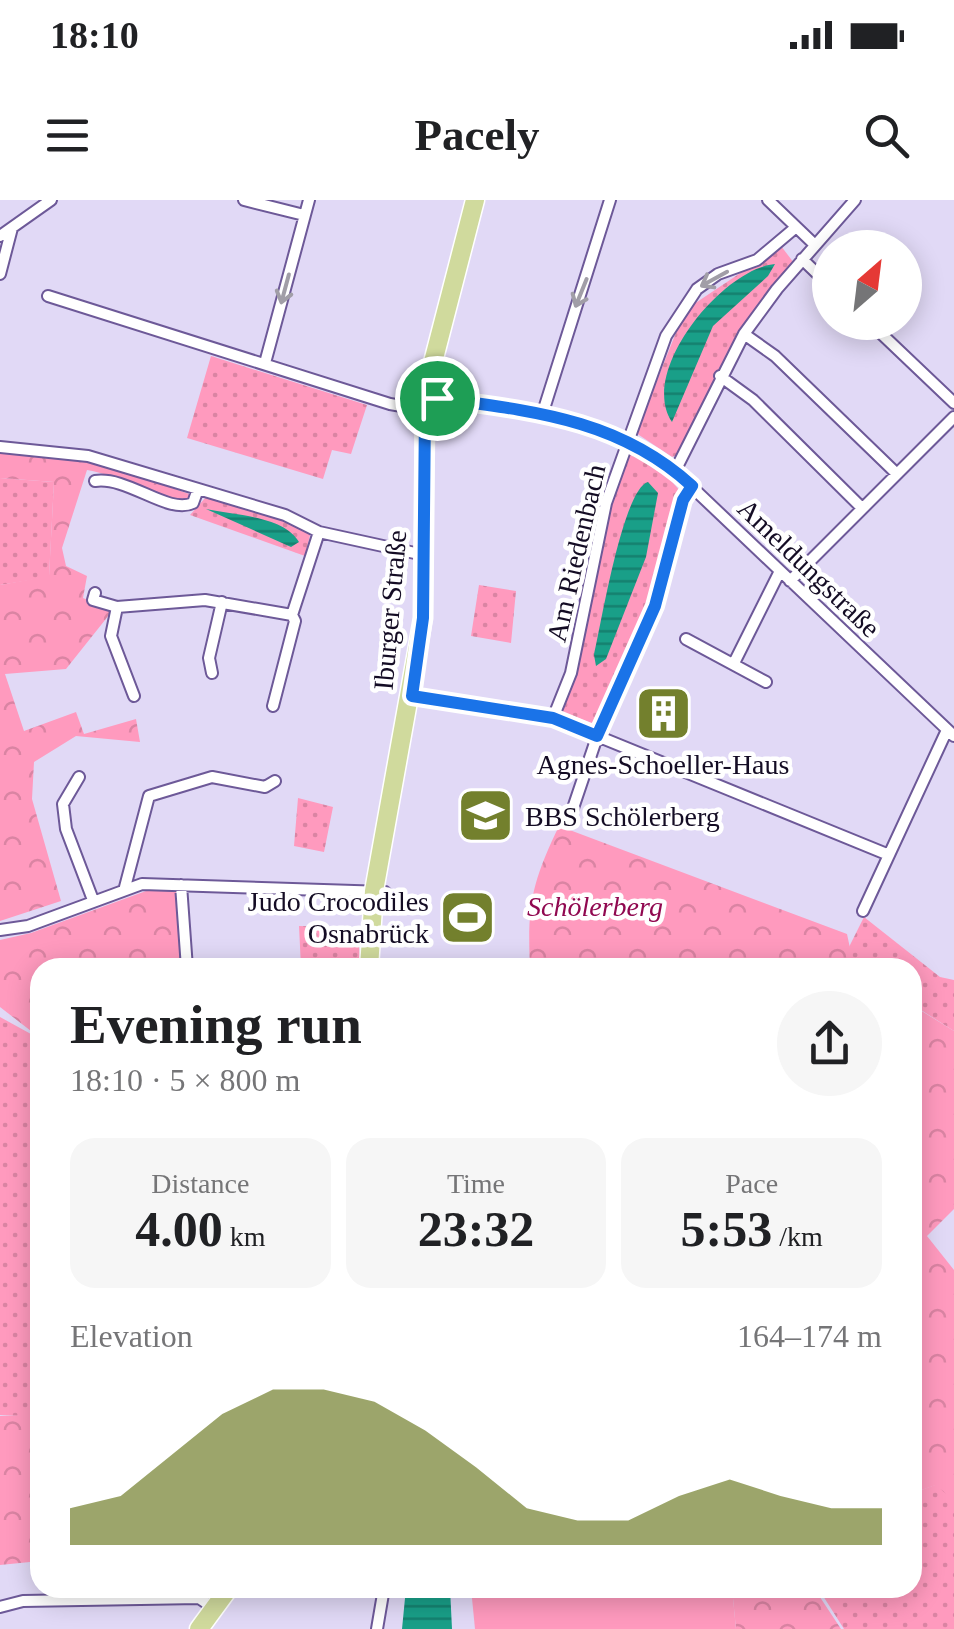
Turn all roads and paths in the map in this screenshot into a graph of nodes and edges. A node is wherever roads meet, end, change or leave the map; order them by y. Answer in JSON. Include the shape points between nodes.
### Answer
{"nodes":[{"id":1,"x":51,"y":200,"type":"edge"},
{"id":2,"x":244,"y":200,"type":"edge"},
{"id":3,"x":308,"y":200,"type":"edge"},
{"id":4,"x":475,"y":200,"type":"edge"},
{"id":5,"x":486,"y":200,"type":"edge"},
{"id":6,"x":610,"y":200,"type":"edge"},
{"id":7,"x":768,"y":200,"type":"edge"},
{"id":8,"x":854,"y":200,"type":"edge"},
{"id":9,"x":304,"y":215,"type":"junction"},
{"id":10,"x":12,"y":228,"type":"junction"},
{"id":11,"x":795,"y":228,"type":"junction"},
{"id":12,"x":827,"y":230,"type":"edge"},
{"id":13,"x":0,"y":236,"type":"edge"},
{"id":14,"x":812,"y":242,"type":"edge"},
{"id":15,"x":812,"y":246,"type":"edge"},
{"id":16,"x":802,"y":259,"type":"junction"},
{"id":17,"x":812,"y":269,"type":"edge"},
{"id":18,"x":0,"y":274,"type":"edge"},
{"id":19,"x":48,"y":296,"type":"dead end"},
{"id":20,"x":744,"y":334,"type":"junction"},
{"id":21,"x":888,"y":340,"type":"edge"},
{"id":22,"x":265,"y":363,"type":"junction"},
{"id":23,"x":720,"y":376,"type":"junction"},
{"id":24,"x":954,"y":403,"type":"edge"},
{"id":25,"x":431,"y":404,"type":"junction"},
{"id":26,"x":543,"y":412,"type":"junction"},
{"id":27,"x":954,"y":417,"type":"edge"},
{"id":28,"x":628,"y":439,"type":"junction"},
{"id":29,"x":0,"y":446,"type":"edge"},
{"id":30,"x":676,"y":471,"type":"junction"},
{"id":31,"x":896,"y":474,"type":"junction"},
{"id":32,"x":95,"y":480,"type":"dead end"},
{"id":33,"x":692,"y":486,"type":"junction"},
{"id":34,"x":198,"y":489,"type":"junction"},
{"id":35,"x":862,"y":508,"type":"junction"},
{"id":36,"x":320,"y":532,"type":"junction"},
{"id":37,"x":425,"y":556,"type":"junction"},
{"id":38,"x":780,"y":570,"type":"junction"},
{"id":39,"x":790,"y":581,"type":"junction"},
{"id":40,"x":94,"y":593,"type":"dead end"},
{"id":41,"x":222,"y":602,"type":"junction"},
{"id":42,"x":117,"y":607,"type":"junction"},
{"id":43,"x":292,"y":615,"type":"junction"},
{"id":44,"x":686,"y":638,"type":"dead end"},
{"id":45,"x":735,"y":661,"type":"junction"},
{"id":46,"x":212,"y":673,"type":"dead end"},
{"id":47,"x":766,"y":682,"type":"dead end"},
{"id":48,"x":134,"y":696,"type":"dead end"},
{"id":49,"x":417,"y":696,"type":"junction"},
{"id":50,"x":273,"y":706,"type":"dead end"},
{"id":51,"x":553,"y":718,"type":"junction"},
{"id":52,"x":951,"y":733,"type":"edge"},
{"id":53,"x":597,"y":736,"type":"junction"},
{"id":54,"x":80,"y":777,"type":"dead end"},
{"id":55,"x":275,"y":781,"type":"dead end"},
{"id":56,"x":568,"y":823,"type":"dead end"},
{"id":57,"x":889,"y":855,"type":"junction"},
{"id":58,"x":181,"y":885,"type":"junction"},
{"id":59,"x":125,"y":887,"type":"junction"},
{"id":60,"x":380,"y":892,"type":"junction"},
{"id":61,"x":93,"y":900,"type":"junction"},
{"id":62,"x":862,"y":911,"type":"dead end"},
{"id":63,"x":0,"y":930,"type":"edge"},
{"id":64,"x":186,"y":958,"type":"edge"},
{"id":65,"x":370,"y":958,"type":"edge"},
{"id":66,"x":380,"y":958,"type":"edge"},
{"id":67,"x":61,"y":1598,"type":"edge"},
{"id":68,"x":199,"y":1598,"type":"edge"},
{"id":69,"x":221,"y":1598,"type":"edge"},
{"id":70,"x":233,"y":1598,"type":"edge"},
{"id":71,"x":382,"y":1598,"type":"edge"},
{"id":72,"x":0,"y":1608,"type":"edge"},
{"id":73,"x":214,"y":1608,"type":"junction"},
{"id":74,"x":199,"y":1629,"type":"edge"},
{"id":75,"x":213,"y":1629,"type":"edge"},
{"id":76,"x":377,"y":1629,"type":"edge"}],
"edges":[{"from":1,"to":10,"type":"street"},
{"from":2,"to":9,"type":"street"},
{"from":3,"to":9,"type":"street"},
{"from":4,"to":25,"type":"main road","name":"Iburger Straße","via":[[438,338]]},
{"from":5,"to":25,"type":"main road","name":"Iburger Straße"},
{"from":6,"to":26,"type":"street","one_way":true},
{"from":7,"to":11,"type":"street"},
{"from":8,"to":12,"type":"street"},
{"from":9,"to":22,"type":"street","one_way":true},
{"from":10,"to":13,"type":"street"},
{"from":10,"to":18,"type":"street"},
{"from":11,"to":14,"type":"street"},
{"from":11,"to":28,"type":"street","name":"Am Riedenbach","one_way":true,"via":[[758,260],[718,274],[688,300],[666,336]]},
{"from":15,"to":16,"type":"street"},
{"from":16,"to":17,"type":"street"},
{"from":16,"to":20,"type":"street"},
{"from":19,"to":22,"type":"street","name":"Ameldungstraße"},
{"from":20,"to":23,"type":"street"},
{"from":20,"to":31,"type":"street"},
{"from":21,"to":24,"type":"street"},
{"from":22,"to":25,"type":"street","name":"Ameldungstraße","via":[[390,404]]},
{"from":23,"to":30,"type":"street"},
{"from":23,"to":35,"type":"street"},
{"from":25,"to":26,"type":"street","name":"Ameldungstraße"},
{"from":25,"to":37,"type":"main road","name":"Iburger Straße"},
{"from":25,"to":49,"type":"main road","name":"Iburger Straße","via":[[432,630]]},
{"from":26,"to":28,"type":"street","name":"Ameldungstraße"},
{"from":27,"to":31,"type":"street"},
{"from":28,"to":30,"type":"street","name":"Ameldungstraße"},
{"from":28,"to":51,"type":"street","name":"Am Riedenbach","via":[[597,537],[572,673]]},
{"from":29,"to":34,"type":"street","via":[[88,456]]},
{"from":30,"to":33,"type":"street","name":"Ameldungstraße"},
{"from":31,"to":35,"type":"street"},
{"from":32,"to":34,"type":"street","via":[[115,480],[176,506],[193,503]]},
{"from":33,"to":38,"type":"street","name":"Ameldungstraße"},
{"from":33,"to":53,"type":"street","via":[[655,606]]},
{"from":34,"to":36,"type":"street"},
{"from":35,"to":39,"type":"street"},
{"from":36,"to":37,"type":"street"},
{"from":36,"to":43,"type":"street"},
{"from":37,"to":49,"type":"main road","name":"Iburger Straße"},
{"from":38,"to":39,"type":"street","name":"Ameldungstraße"},
{"from":38,"to":45,"type":"street"},
{"from":39,"to":52,"type":"street","name":"Ameldungstraße"},
{"from":40,"to":42,"type":"street","via":[[94,600]]},
{"from":41,"to":42,"type":"street"},
{"from":41,"to":43,"type":"street"},
{"from":41,"to":46,"type":"street"},
{"from":42,"to":48,"type":"street","via":[[111,636]]},
{"from":43,"to":50,"type":"street"},
{"from":44,"to":45,"type":"street"},
{"from":45,"to":47,"type":"street"},
{"from":49,"to":51,"type":"street"},
{"from":49,"to":60,"type":"main road","name":"Iburger Straße"},
{"from":51,"to":53,"type":"street"},
{"from":52,"to":57,"type":"street"},
{"from":53,"to":56,"type":"street"},
{"from":53,"to":57,"type":"street"},
{"from":54,"to":61,"type":"street","via":[[63,804]]},
{"from":55,"to":59,"type":"street","via":[[265,787],[212,777],[149,796]]},
{"from":57,"to":62,"type":"street"},
{"from":58,"to":59,"type":"street"},
{"from":58,"to":60,"type":"street"},
{"from":58,"to":64,"type":"street"},
{"from":59,"to":61,"type":"street"},
{"from":60,"to":65,"type":"main road","name":"Iburger Straße"},
{"from":60,"to":66,"type":"main road","name":"Iburger Straße"},
{"from":61,"to":63,"type":"street"},
{"from":67,"to":72,"type":"street"},
{"from":68,"to":73,"type":"street"},
{"from":69,"to":73,"type":"main road"},
{"from":70,"to":75,"type":"main road"},
{"from":71,"to":76,"type":"street"},
{"from":73,"to":74,"type":"main road"}]}
